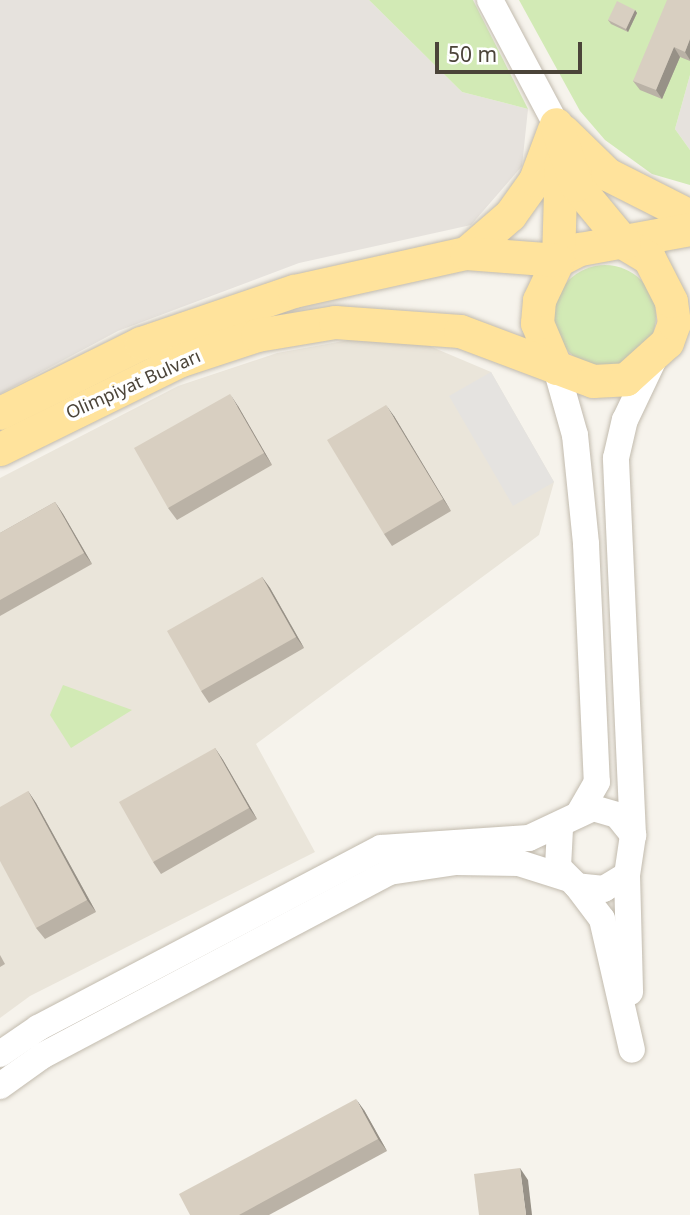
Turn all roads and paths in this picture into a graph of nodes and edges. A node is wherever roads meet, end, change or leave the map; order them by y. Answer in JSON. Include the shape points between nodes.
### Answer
{"nodes":[{"id":1,"x":490,"y":0,"type":"edge"},
{"id":2,"x":556,"y":124,"type":"junction"},
{"id":3,"x":690,"y":216,"type":"edge"},
{"id":4,"x":690,"y":229,"type":"edge"},
{"id":5,"x":624,"y":243,"type":"junction"},
{"id":6,"x":466,"y":253,"type":"junction"},
{"id":7,"x":558,"y":260,"type":"junction"},
{"id":8,"x":690,"y":336,"type":"edge"},
{"id":9,"x":654,"y":359,"type":"junction"},
{"id":10,"x":556,"y":368,"type":"junction"},
{"id":11,"x":0,"y":414,"type":"edge"},
{"id":12,"x":0,"y":449,"type":"edge"},
{"id":13,"x":580,"y":811,"type":"junction"},
{"id":14,"x":560,"y":828,"type":"junction"},
{"id":15,"x":633,"y":835,"type":"junction"},
{"id":16,"x":627,"y":874,"type":"junction"},
{"id":17,"x":571,"y":882,"type":"junction"},
{"id":18,"x":0,"y":1054,"type":"edge"},
{"id":19,"x":0,"y":1086,"type":"edge"}],
"edges":[{"from":1,"to":2,"type":"street"},
{"from":2,"to":3,"type":"main road","via":[[607,174]]},
{"from":2,"to":5,"type":"main road","via":[[576,185]]},
{"from":2,"to":6,"type":"main road","via":[[535,180],[510,215]]},
{"from":2,"to":7,"type":"main road","via":[[564,186]]},
{"from":4,"to":5,"type":"main road"},
{"from":5,"to":7,"type":"main road","via":[[580,249]]},
{"from":5,"to":9,"type":"main road","via":[[649,258],[671,301],[674,323]]},
{"from":6,"to":7,"type":"main road","name":"Olimpiyat Bulvarı"},
{"from":6,"to":11,"type":"main road","name":"Olimpiyat Bulvarı","via":[[294,291],[179,330]]},
{"from":7,"to":10,"type":"main road","via":[[539,300],[537,323]]},
{"from":8,"to":9,"type":"main road"},
{"from":9,"to":10,"type":"main road","via":[[609,382]]},
{"from":9,"to":15,"type":"street","via":[[625,420],[616,458]]},
{"from":10,"to":12,"type":"main road","name":"Olimpiyat Bulvarı","via":[[460,331],[334,322],[257,335],[181,360]]},
{"from":10,"to":13,"type":"street","via":[[575,435],[586,544],[597,782]]},
{"from":13,"to":14,"type":"street"},
{"from":13,"to":15,"type":"street","via":[[617,815]]},
{"from":14,"to":17,"type":"street","via":[[554,854]]},
{"from":14,"to":18,"type":"street","via":[[529,838],[381,848],[50,1021]]},
{"from":15,"to":16,"type":"street"},
{"from":16,"to":17,"type":"street","via":[[604,889]]},
{"from":16,"to":17,"type":"street","via":[[632,1050],[602,919]]},
{"from":17,"to":19,"type":"street","via":[[519,863],[456,862],[389,872],[42,1056]]}]}
